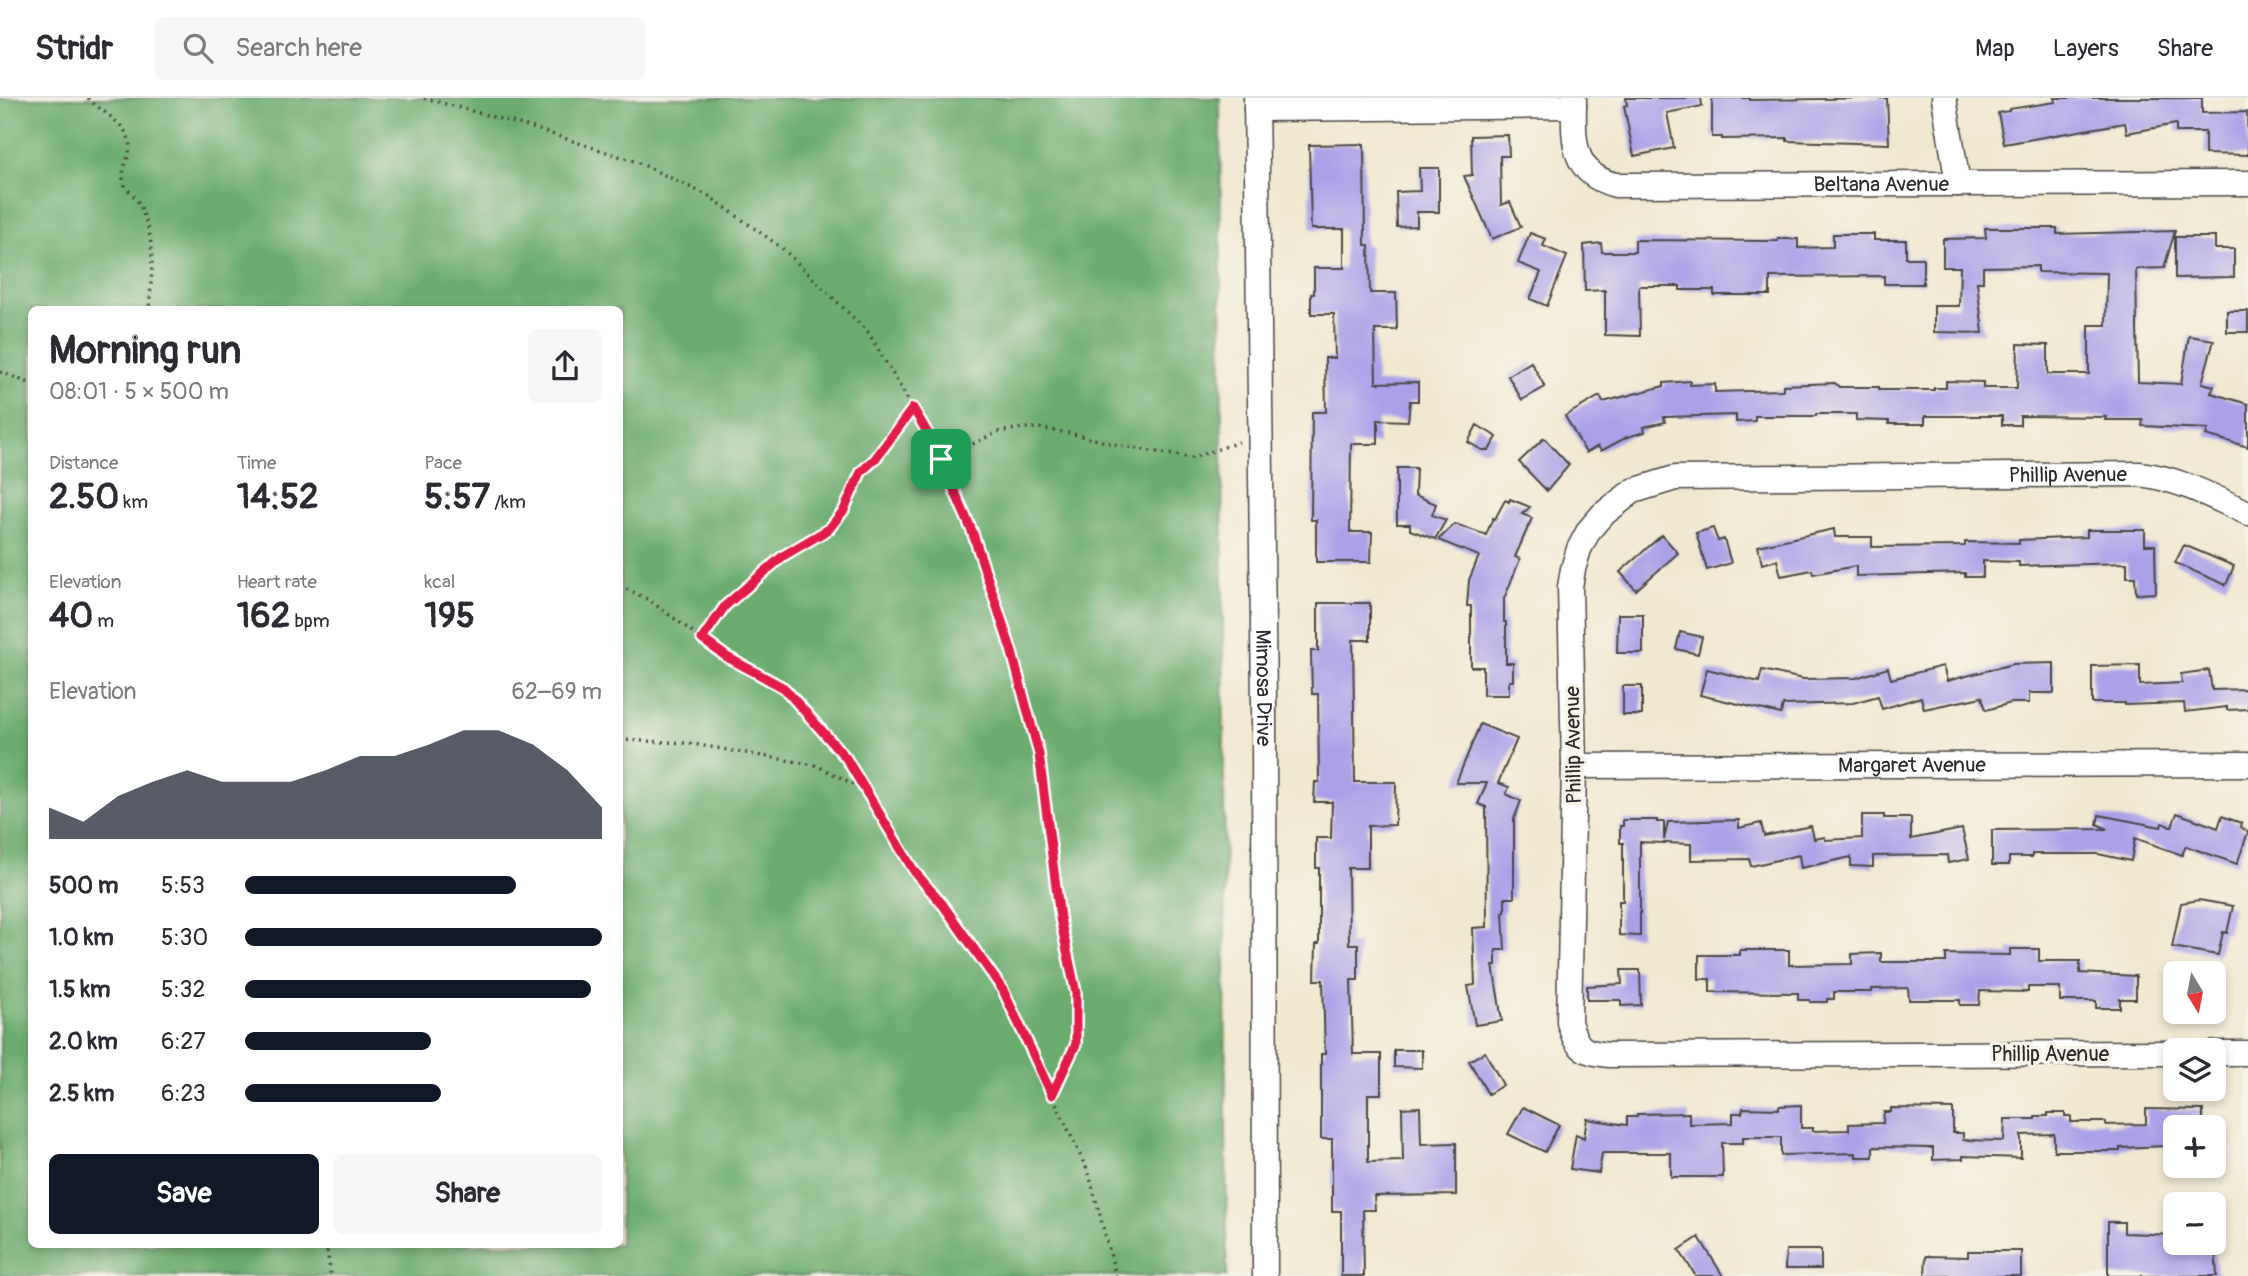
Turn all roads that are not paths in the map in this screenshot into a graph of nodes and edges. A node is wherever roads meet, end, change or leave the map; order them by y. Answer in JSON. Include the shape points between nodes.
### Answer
{"nodes":[{"id":1,"x":1944,"y":98,"type":"edge"},
{"id":2,"x":1574,"y":102,"type":"edge"},
{"id":3,"x":1256,"y":104,"type":"edge"},
{"id":4,"x":2248,"y":183,"type":"edge"},
{"id":5,"x":1958,"y":184,"type":"junction"},
{"id":6,"x":2248,"y":513,"type":"edge"},
{"id":7,"x":2248,"y":764,"type":"edge"},
{"id":8,"x":1574,"y":766,"type":"junction"},
{"id":9,"x":2163,"y":1053,"type":"edge"},
{"id":10,"x":2226,"y":1053,"type":"edge"},
{"id":11,"x":2248,"y":1053,"type":"edge"},
{"id":12,"x":1265,"y":1276,"type":"edge"}],
"edges":[{"from":1,"to":5,"type":"street"},
{"from":2,"to":3,"type":"street"},
{"from":2,"to":5,"type":"street","name":"Beltana Avenue","via":[[1578,157],[1592,176],[1615,185]]},
{"from":3,"to":12,"type":"street","name":"Mimosa Drive"},
{"from":4,"to":5,"type":"street","name":"Beltana Avenue"},
{"from":6,"to":8,"type":"street","name":"Phillip Avenue","via":[[2180,483],[2139,474],[1675,478],[1633,491],[1602,515],[1584,539],[1573,569]]},
{"from":7,"to":8,"type":"street","name":"Margaret Avenue"},
{"from":8,"to":9,"type":"street","name":"Phillip Avenue","via":[[1569,1022],[1582,1050],[1609,1055]]},
{"from":10,"to":11,"type":"street"}]}
